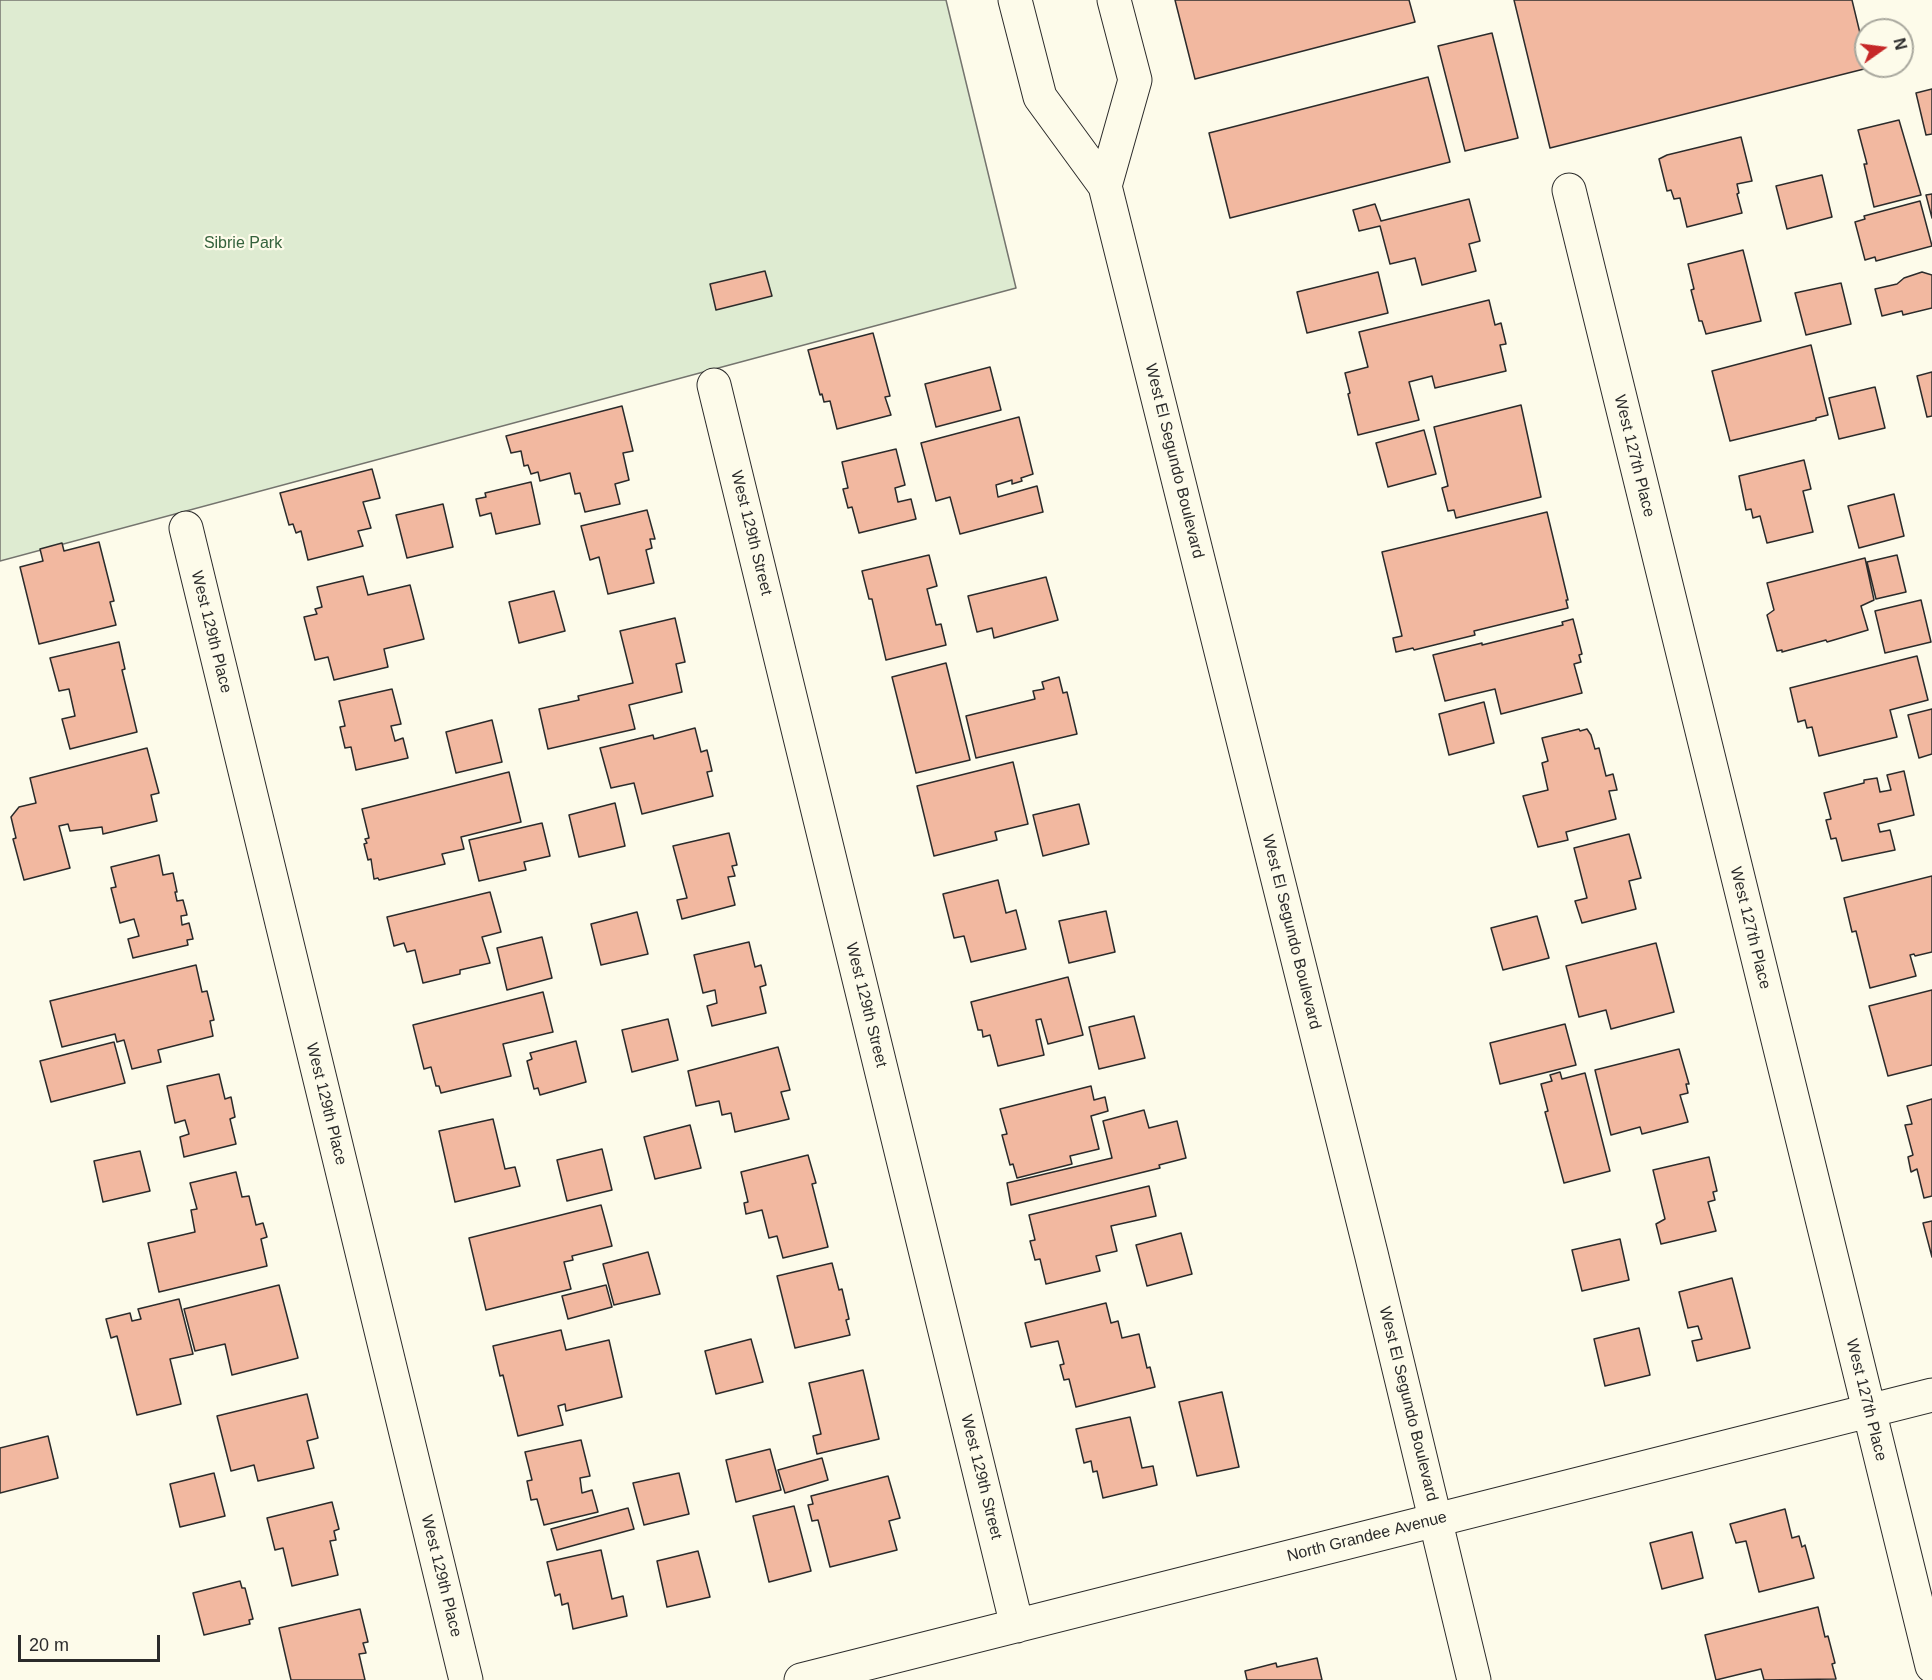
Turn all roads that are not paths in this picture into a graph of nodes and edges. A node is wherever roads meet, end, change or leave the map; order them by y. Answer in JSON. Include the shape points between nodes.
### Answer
{"nodes":[{"id":1,"x":1015,"y":0,"type":"edge"},
{"id":2,"x":1114,"y":0,"type":"edge"},
{"id":3,"x":1105,"y":186,"type":"junction"},
{"id":4,"x":1569,"y":190,"type":"dead end"},
{"id":5,"x":714,"y":385,"type":"dead end"},
{"id":6,"x":186,"y":528,"type":"dead end"},
{"id":7,"x":1932,"y":1395,"type":"edge"},
{"id":8,"x":1869,"y":1411,"type":"junction"},
{"id":9,"x":1436,"y":1520,"type":"junction"},
{"id":10,"x":1017,"y":1626,"type":"junction"},
{"id":11,"x":1932,"y":1666,"type":"edge"},
{"id":12,"x":466,"y":1680,"type":"edge"},
{"id":13,"x":801,"y":1680,"type":"edge"},
{"id":14,"x":1474,"y":1680,"type":"edge"}],
"edges":[{"from":1,"to":3,"type":"street","name":"West El Segundo Boulevard","via":[[1040,97]]},
{"from":2,"to":3,"type":"street","name":"West El Segundo Boulevard","via":[[1135,80]]},
{"from":3,"to":9,"type":"street","name":"West El Segundo Boulevard"},
{"from":4,"to":8,"type":"street","name":"West 127th Place"},
{"from":5,"to":10,"type":"street","name":"West 129th Street"},
{"from":6,"to":12,"type":"street","name":"West 129th Place"},
{"from":7,"to":8,"type":"street","name":"North Grandee Avenue"},
{"from":8,"to":9,"type":"street","name":"North Grandee Avenue"},
{"from":8,"to":11,"type":"street","name":"West 127th Place"},
{"from":9,"to":10,"type":"street","name":"North Grandee Avenue"},
{"from":9,"to":14,"type":"street","name":"West El Segundo Boulevard"},
{"from":10,"to":13,"type":"street","name":"North Grandee Avenue"}]}
